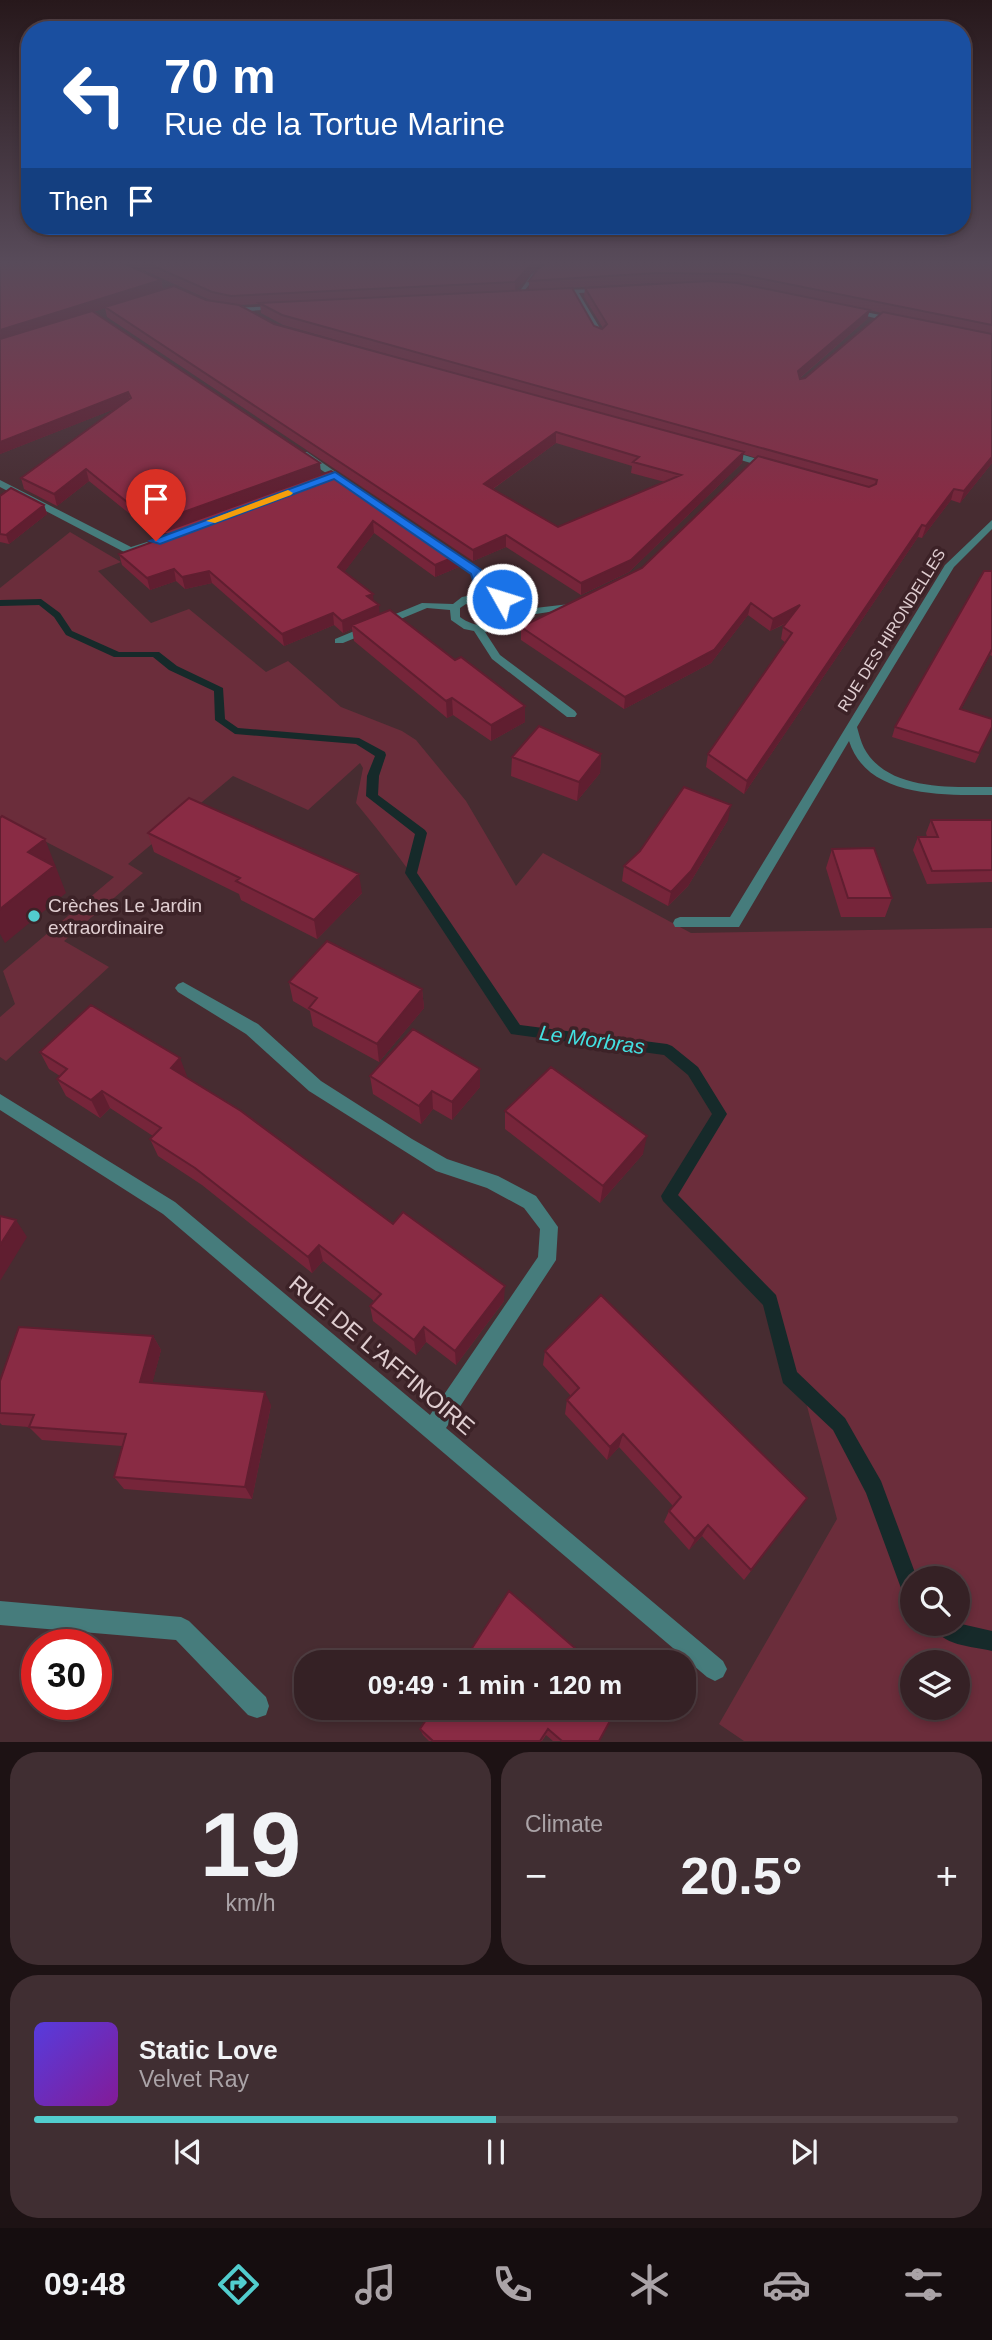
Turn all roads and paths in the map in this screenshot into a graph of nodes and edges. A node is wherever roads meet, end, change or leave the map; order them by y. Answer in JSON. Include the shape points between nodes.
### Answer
{"nodes":[{"id":1,"x":290,"y":445,"type":"edge"},
{"id":2,"x":713,"y":450,"type":"edge"},
{"id":3,"x":752,"y":461,"type":"junction"},
{"id":4,"x":778,"y":468,"type":"edge"},
{"id":5,"x":743,"y":470,"type":"edge"},
{"id":6,"x":335,"y":475,"type":"junction"},
{"id":7,"x":323,"y":480,"type":"edge"},
{"id":8,"x":0,"y":483,"type":"edge"},
{"id":9,"x":357,"y":490,"type":"edge"},
{"id":10,"x":992,"y":523,"type":"edge"},
{"id":11,"x":156,"y":541,"type":"edge"},
{"id":12,"x":433,"y":542,"type":"edge"},
{"id":13,"x":483,"y":596,"type":"junction"},
{"id":14,"x":590,"y":598,"type":"edge"},
{"id":15,"x":455,"y":607,"type":"junction"},
{"id":16,"x":514,"y":614,"type":"junction"},
{"id":17,"x":478,"y":629,"type":"junction"},
{"id":18,"x":340,"y":641,"type":"dead end"},
{"id":19,"x":571,"y":714,"type":"dead end"},
{"id":20,"x":851,"y":727,"type":"junction"},
{"id":21,"x":992,"y":791,"type":"edge"},
{"id":22,"x":680,"y":923,"type":"dead end"},
{"id":23,"x":183,"y":988,"type":"dead end"},
{"id":24,"x":0,"y":1101,"type":"edge"},
{"id":25,"x":432,"y":1430,"type":"junction"},
{"id":26,"x":0,"y":1613,"type":"edge"},
{"id":27,"x":715,"y":1669,"type":"dead end"},
{"id":28,"x":257,"y":1706,"type":"dead end"}],
"edges":[{"from":1,"to":6,"type":"street"},
{"from":2,"to":3,"type":"street"},
{"from":3,"to":4,"type":"street"},
{"from":3,"to":5,"type":"street"},
{"from":6,"to":7,"type":"street"},
{"from":6,"to":9,"type":"street"},
{"from":8,"to":11,"type":"street","via":[[130,551]]},
{"from":10,"to":20,"type":"street","name":"RUE DES HIRONDELLES","via":[[950,565]]},
{"from":12,"to":13,"type":"street","via":[[477,572]]},
{"from":13,"to":15,"type":"street"},
{"from":13,"to":16,"type":"street","via":[[509,604]]},
{"from":14,"to":16,"type":"street","via":[[568,608]]},
{"from":15,"to":17,"type":"street","via":[[460,624]]},
{"from":15,"to":18,"type":"street","via":[[426,605]]},
{"from":16,"to":17,"type":"street","via":[[498,627]]},
{"from":17,"to":19,"type":"street","via":[[496,657]]},
{"from":20,"to":21,"type":"street","name":"RUE DES HIRONDELLES","via":[[859,755],[884,775],[934,791]]},
{"from":20,"to":22,"type":"street","name":"RUE DES HIRONDELLES","via":[[734,923]]},
{"from":23,"to":25,"type":"street","via":[[252,1029],[315,1086],[406,1144],[442,1165],[492,1182],[530,1202],[549,1227],[547,1260]]},
{"from":24,"to":25,"type":"street","name":"RUE DE L'AFFINOIRE","via":[[169,1208]]},
{"from":25,"to":27,"type":"street","name":"RUE DE L'AFFINOIRE"},
{"from":26,"to":28,"type":"street","via":[[181,1629]]}]}
